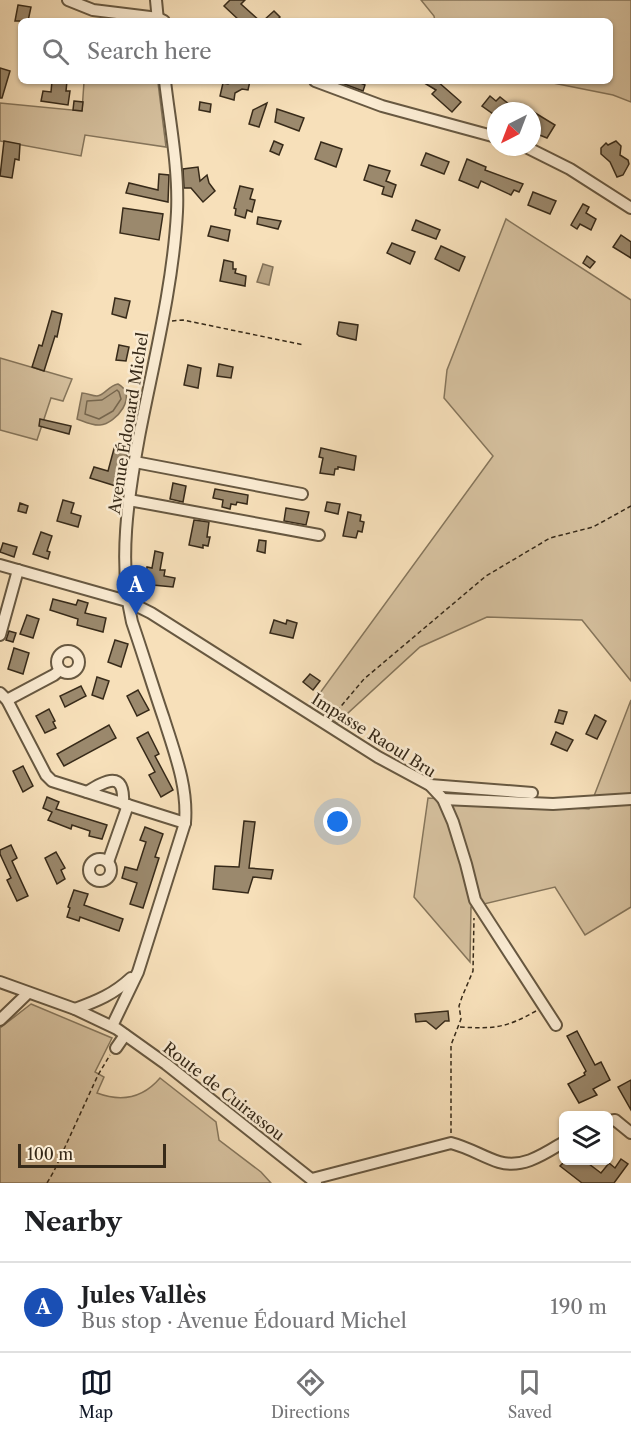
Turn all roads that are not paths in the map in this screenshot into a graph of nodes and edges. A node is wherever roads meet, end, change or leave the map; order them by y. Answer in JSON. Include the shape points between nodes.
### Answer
{"nodes":[{"id":1,"x":68,"y":0,"type":"edge"},
{"id":2,"x":156,"y":0,"type":"edge"},
{"id":3,"x":147,"y":18,"type":"edge"},
{"id":4,"x":160,"y":18,"type":"edge"},
{"id":5,"x":165,"y":84,"type":"edge"},
{"id":6,"x":323,"y":84,"type":"edge"},
{"id":7,"x":487,"y":135,"type":"edge"},
{"id":8,"x":541,"y":154,"type":"edge"},
{"id":9,"x":631,"y":208,"type":"edge"},
{"id":10,"x":135,"y":462,"type":"junction"},
{"id":11,"x":302,"y":494,"type":"dead end"},
{"id":12,"x":129,"y":500,"type":"junction"},
{"id":13,"x":319,"y":535,"type":"dead end"},
{"id":14,"x":0,"y":565,"type":"edge"},
{"id":15,"x":18,"y":570,"type":"junction"},
{"id":16,"x":127,"y":601,"type":"junction"},
{"id":17,"x":0,"y":634,"type":"edge"},
{"id":18,"x":60,"y":670,"type":"dead end"},
{"id":19,"x":4,"y":696,"type":"edge"},
{"id":20,"x":430,"y":784,"type":"junction"},
{"id":21,"x":87,"y":792,"type":"junction"},
{"id":22,"x":532,"y":793,"type":"dead end"},
{"id":23,"x":443,"y":799,"type":"junction"},
{"id":24,"x":631,"y":799,"type":"edge"},
{"id":25,"x":126,"y":805,"type":"junction"},
{"id":26,"x":185,"y":824,"type":"junction"},
{"id":27,"x":108,"y":862,"type":"dead end"},
{"id":28,"x":138,"y":972,"type":"junction"},
{"id":29,"x":0,"y":982,"type":"edge"},
{"id":30,"x":28,"y":993,"type":"junction"},
{"id":31,"x":75,"y":1009,"type":"junction"},
{"id":32,"x":0,"y":1020,"type":"edge"},
{"id":33,"x":556,"y":1025,"type":"dead end"},
{"id":34,"x":112,"y":1026,"type":"junction"},
{"id":35,"x":125,"y":1035,"type":"junction"},
{"id":36,"x":116,"y":1048,"type":"road end"},
{"id":37,"x":613,"y":1120,"type":"edge"},
{"id":38,"x":631,"y":1133,"type":"edge"},
{"id":39,"x":559,"y":1145,"type":"edge"},
{"id":40,"x":314,"y":1181,"type":"edge"}],
"edges":[{"from":1,"to":3,"type":"street","via":[[93,10]]},
{"from":2,"to":4,"type":"street"},
{"from":5,"to":10,"type":"street","name":"Avenue Édouard Michel","via":[[177,212],[169,278]]},
{"from":6,"to":7,"type":"street","via":[[382,106]]},
{"from":8,"to":9,"type":"street"},
{"from":10,"to":11,"type":"street"},
{"from":10,"to":12,"type":"street","name":"Avenue Édouard Michel"},
{"from":12,"to":13,"type":"street"},
{"from":12,"to":16,"type":"street","name":"Avenue Édouard Michel"},
{"from":14,"to":15,"type":"street","name":"Impasse Raoul Bru"},
{"from":15,"to":16,"type":"street","name":"Impasse Raoul Bru"},
{"from":15,"to":17,"type":"street"},
{"from":16,"to":20,"type":"street","name":"Impasse Raoul Bru","via":[[378,757]]},
{"from":16,"to":26,"type":"street","name":"Avenue Édouard Michel","via":[[183,781]]},
{"from":18,"to":19,"type":"street"},
{"from":19,"to":21,"type":"street","via":[[46,775],[52,781]]},
{"from":20,"to":22,"type":"street"},
{"from":20,"to":23,"type":"street","name":"Impasse Raoul Bru"},
{"from":21,"to":25,"type":"street"},
{"from":21,"to":25,"type":"street","via":[[110,780],[119,785]]},
{"from":23,"to":24,"type":"street","name":"Impasse Raoul Bru","via":[[553,804]]},
{"from":23,"to":33,"type":"street","via":[[462,848],[475,900]]},
{"from":25,"to":26,"type":"street"},
{"from":25,"to":27,"type":"street"},
{"from":26,"to":28,"type":"street","name":"Avenue Édouard Michel"},
{"from":28,"to":31,"type":"street","via":[[120,989]]},
{"from":28,"to":34,"type":"street","name":"Avenue Édouard Michel"},
{"from":29,"to":30,"type":"street","name":"Route de Cuirassou"},
{"from":30,"to":31,"type":"street","name":"Route de Cuirassou"},
{"from":30,"to":32,"type":"street"},
{"from":31,"to":34,"type":"street","name":"Route de Cuirassou"},
{"from":34,"to":35,"type":"street","name":"Route de Cuirassou"},
{"from":35,"to":36,"type":"street"},
{"from":35,"to":40,"type":"street","name":"Route de Cuirassou"},
{"from":37,"to":38,"type":"street"},
{"from":39,"to":40,"type":"street","via":[[537,1159],[515,1164],[498,1162],[451,1143]]}]}
